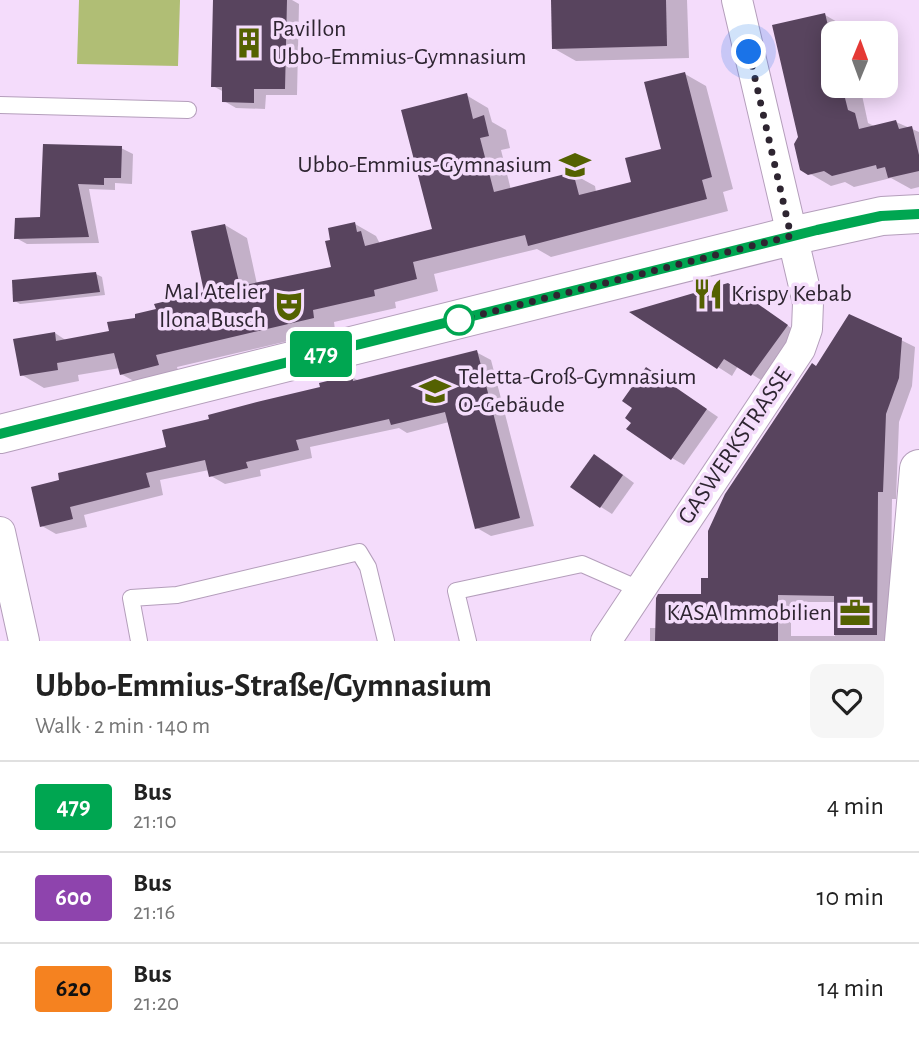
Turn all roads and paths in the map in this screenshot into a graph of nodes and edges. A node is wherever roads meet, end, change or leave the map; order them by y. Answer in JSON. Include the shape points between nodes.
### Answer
{"nodes":[{"id":1,"x":737,"y":0,"type":"edge"},
{"id":2,"x":0,"y":104,"type":"edge"},
{"id":3,"x":188,"y":110,"type":"dead end"},
{"id":4,"x":919,"y":214,"type":"edge"},
{"id":5,"x":791,"y":236,"type":"junction"},
{"id":6,"x":0,"y":434,"type":"edge"},
{"id":7,"x":919,"y":469,"type":"edge"},
{"id":8,"x":0,"y":532,"type":"edge"},
{"id":9,"x":639,"y":589,"type":"junction"},
{"id":10,"x":913,"y":596,"type":"edge"},
{"id":11,"x":24,"y":641,"type":"edge"},
{"id":12,"x":139,"y":641,"type":"edge"},
{"id":13,"x":386,"y":641,"type":"edge"},
{"id":14,"x":468,"y":641,"type":"edge"},
{"id":15,"x":606,"y":641,"type":"edge"},
{"id":16,"x":904,"y":641,"type":"edge"}],
"edges":[{"from":1,"to":5,"type":"street","name":"GASWERKSTRASSE"},
{"from":2,"to":3,"type":"lane"},
{"from":4,"to":5,"type":"main road","via":[[881,216]]},
{"from":5,"to":6,"type":"main road"},
{"from":5,"to":9,"type":"street","name":"GASWERKSTRASSE","via":[[808,303],[800,349]]},
{"from":7,"to":10,"type":"main road"},
{"from":8,"to":11,"type":"street"},
{"from":9,"to":14,"type":"lane","via":[[582,564],[456,591]]},
{"from":9,"to":15,"type":"street","name":"GASWERKSTRASSE"},
{"from":10,"to":16,"type":"main road"},
{"from":12,"to":13,"type":"lane","via":[[131,598],[177,595],[359,552],[368,567]]}]}
